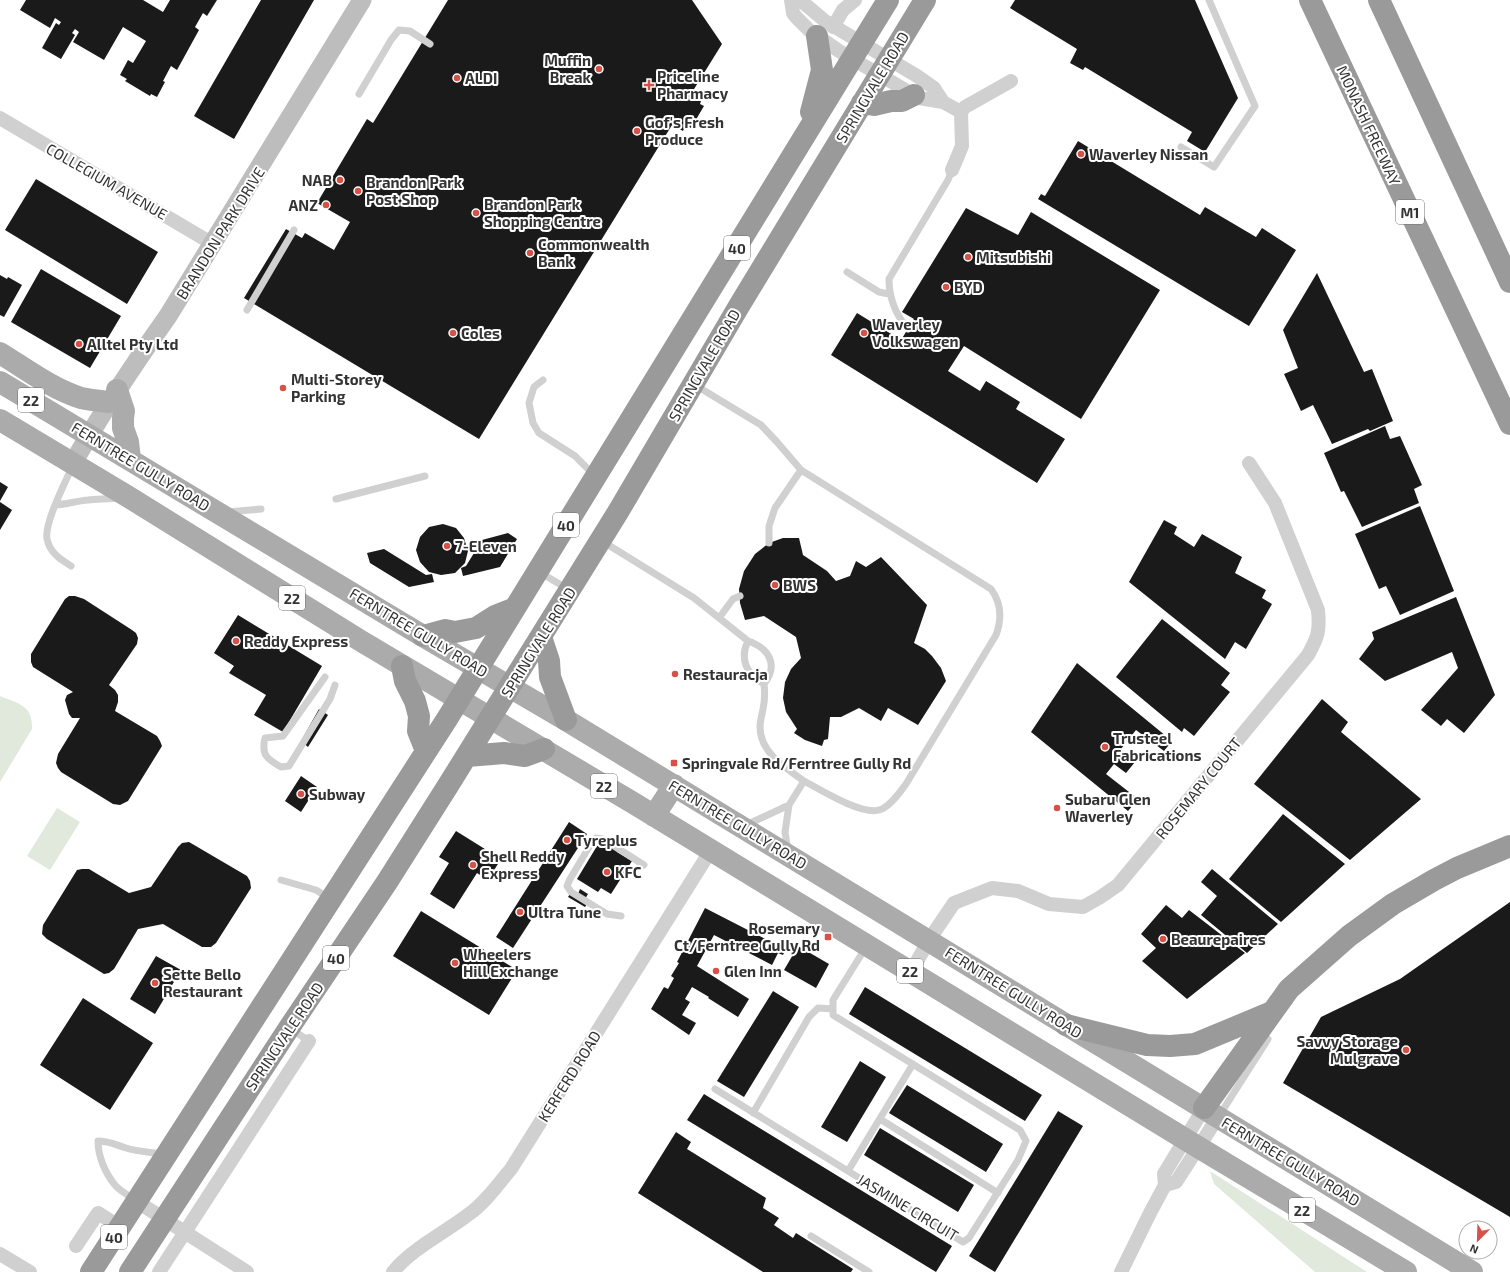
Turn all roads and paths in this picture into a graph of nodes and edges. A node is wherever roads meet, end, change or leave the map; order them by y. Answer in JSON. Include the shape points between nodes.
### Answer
{"nodes":[{"id":1,"x":362,"y":0,"type":"edge"},
{"id":2,"x":791,"y":0,"type":"edge"},
{"id":3,"x":800,"y":0,"type":"edge"},
{"id":4,"x":855,"y":0,"type":"edge"},
{"id":5,"x":888,"y":0,"type":"edge"},
{"id":6,"x":925,"y":0,"type":"edge"},
{"id":7,"x":1209,"y":0,"type":"edge"},
{"id":8,"x":1310,"y":0,"type":"edge"},
{"id":9,"x":1378,"y":0,"type":"edge"},
{"id":10,"x":825,"y":31,"type":"junction"},
{"id":11,"x":430,"y":44,"type":"dead end"},
{"id":12,"x":857,"y":51,"type":"junction"},
{"id":13,"x":884,"y":67,"type":"junction"},
{"id":14,"x":1011,"y":81,"type":"dead end"},
{"id":15,"x":359,"y":94,"type":"dead end"},
{"id":16,"x":914,"y":95,"type":"junction"},
{"id":17,"x":943,"y":102,"type":"junction"},
{"id":18,"x":862,"y":103,"type":"junction"},
{"id":19,"x":961,"y":112,"type":"junction"},
{"id":20,"x":0,"y":118,"type":"edge"},
{"id":21,"x":804,"y":138,"type":"junction"},
{"id":22,"x":1181,"y":147,"type":"dead end"},
{"id":23,"x":952,"y":170,"type":"joint"},
{"id":24,"x":294,"y":230,"type":"dead end"},
{"id":25,"x":213,"y":244,"type":"junction"},
{"id":26,"x":847,"y":272,"type":"dead end"},
{"id":27,"x":1510,"y":282,"type":"edge"},
{"id":28,"x":889,"y":294,"type":"junction"},
{"id":29,"x":247,"y":310,"type":"dead end"},
{"id":30,"x":694,"y":318,"type":"junction"},
{"id":31,"x":908,"y":329,"type":"dead end"},
{"id":32,"x":722,"y":333,"type":"junction"},
{"id":33,"x":0,"y":353,"type":"edge"},
{"id":34,"x":543,"y":380,"type":"dead end"},
{"id":35,"x":0,"y":382,"type":"edge"},
{"id":36,"x":693,"y":384,"type":"junction"},
{"id":37,"x":113,"y":396,"type":"junction"},
{"id":38,"x":0,"y":420,"type":"edge"},
{"id":39,"x":1510,"y":424,"type":"edge"},
{"id":40,"x":89,"y":435,"type":"junction"},
{"id":41,"x":130,"y":459,"type":"junction"},
{"id":42,"x":73,"y":463,"type":"junction"},
{"id":43,"x":1249,"y":463,"type":"dead end"},
{"id":44,"x":801,"y":470,"type":"junction"},
{"id":45,"x":425,"y":476,"type":"dead end"},
{"id":46,"x":596,"y":477,"type":"junction"},
{"id":47,"x":127,"y":496,"type":"junction"},
{"id":48,"x":336,"y":499,"type":"dead end"},
{"id":49,"x":56,"y":505,"type":"junction"},
{"id":50,"x":261,"y":509,"type":"dead end"},
{"id":51,"x":218,"y":513,"type":"junction"},
{"id":52,"x":601,"y":540,"type":"junction"},
{"id":53,"x":769,"y":544,"type":"dead end"},
{"id":54,"x":71,"y":566,"type":"dead end"},
{"id":55,"x":538,"y":571,"type":"junction"},
{"id":56,"x":570,"y":590,"type":"junction"},
{"id":57,"x":740,"y":596,"type":"dead end"},
{"id":58,"x":515,"y":608,"type":"junction"},
{"id":59,"x":719,"y":618,"type":"junction"},
{"id":60,"x":423,"y":636,"type":"junction"},
{"id":61,"x":541,"y":637,"type":"junction"},
{"id":62,"x":748,"y":641,"type":"junction"},
{"id":63,"x":402,"y":666,"type":"junction"},
{"id":64,"x":478,"y":668,"type":"junction"},
{"id":65,"x":325,"y":677,"type":"dead end"},
{"id":66,"x":764,"y":684,"type":"junction"},
{"id":67,"x":335,"y":685,"type":"dead end"},
{"id":68,"x":510,"y":687,"type":"junction"},
{"id":69,"x":459,"y":699,"type":"junction"},
{"id":70,"x":491,"y":718,"type":"junction"},
{"id":71,"x":566,"y":720,"type":"junction"},
{"id":72,"x":544,"y":750,"type":"junction"},
{"id":73,"x":426,"y":751,"type":"junction"},
{"id":74,"x":467,"y":756,"type":"junction"},
{"id":75,"x":804,"y":781,"type":"junction"},
{"id":76,"x":674,"y":785,"type":"junction"},
{"id":77,"x":789,"y":805,"type":"junction"},
{"id":78,"x":654,"y":816,"type":"junction"},
{"id":79,"x":742,"y":827,"type":"junction"},
{"id":80,"x":1510,"y":846,"type":"edge"},
{"id":81,"x":711,"y":850,"type":"junction"},
{"id":82,"x":789,"y":856,"type":"junction"},
{"id":83,"x":644,"y":865,"type":"dead end"},
{"id":84,"x":280,"y":880,"type":"dead end"},
{"id":85,"x":331,"y":899,"type":"junction"},
{"id":86,"x":621,"y":916,"type":"dead end"},
{"id":87,"x":929,"y":940,"type":"junction"},
{"id":88,"x":867,"y":945,"type":"junction"},
{"id":89,"x":911,"y":972,"type":"junction"},
{"id":90,"x":833,"y":1009,"type":"junction"},
{"id":91,"x":1272,"y":1012,"type":"junction"},
{"id":92,"x":1066,"y":1024,"type":"junction"},
{"id":93,"x":289,"y":1028,"type":"junction"},
{"id":94,"x":1268,"y":1039,"type":"dead end"},
{"id":95,"x":309,"y":1041,"type":"joint"},
{"id":96,"x":913,"y":1064,"type":"junction"},
{"id":97,"x":715,"y":1089,"type":"dead end"},
{"id":98,"x":1211,"y":1112,"type":"junction"},
{"id":99,"x":753,"y":1113,"type":"junction"},
{"id":100,"x":880,"y":1119,"type":"junction"},
{"id":101,"x":1192,"y":1143,"type":"junction"},
{"id":102,"x":167,"y":1154,"type":"junction"},
{"id":103,"x":848,"y":1171,"type":"junction"},
{"id":104,"x":998,"y":1193,"type":"junction"},
{"id":105,"x":136,"y":1201,"type":"junction"},
{"id":106,"x":165,"y":1219,"type":"junction"},
{"id":107,"x":120,"y":1227,"type":"junction"},
{"id":108,"x":186,"y":1232,"type":"junction"},
{"id":109,"x":811,"y":1236,"type":"dead end"},
{"id":110,"x":76,"y":1246,"type":"dead end"},
{"id":111,"x":0,"y":1254,"type":"edge"},
{"id":112,"x":30,"y":1272,"type":"edge"},
{"id":113,"x":91,"y":1272,"type":"edge"},
{"id":114,"x":130,"y":1272,"type":"edge"},
{"id":115,"x":159,"y":1272,"type":"edge"},
{"id":116,"x":247,"y":1272,"type":"edge"},
{"id":117,"x":393,"y":1272,"type":"edge"},
{"id":118,"x":870,"y":1272,"type":"edge"},
{"id":119,"x":1122,"y":1272,"type":"edge"},
{"id":120,"x":1406,"y":1272,"type":"edge"},
{"id":121,"x":1472,"y":1272,"type":"edge"}],
"edges":[{"from":1,"to":25,"type":"street","name":"BRANDON PARK DRIVE"},
{"from":2,"to":10,"type":"street","via":[[796,17]]},
{"from":3,"to":10,"type":"street","via":[[816,15]]},
{"from":4,"to":10,"type":"street"},
{"from":5,"to":12,"type":"highway","name":"SPRINGVALE ROAD","number":"40"},
{"from":6,"to":13,"type":"highway","name":"SPRINGVALE ROAD","number":"40"},
{"from":7,"to":22,"type":"lane","via":[[1255,106],[1214,167]]},
{"from":8,"to":39,"type":"highway","name":"MONASH FREEWAY","number":"M1"},
{"from":9,"to":27,"type":"highway"},
{"from":10,"to":12,"type":"street"},
{"from":10,"to":21,"type":"highway","via":[[822,70]]},
{"from":11,"to":15,"type":"lane","via":[[410,31],[399,30]]},
{"from":12,"to":13,"type":"street"},
{"from":12,"to":13,"type":"street"},
{"from":12,"to":21,"type":"highway","name":"SPRINGVALE ROAD","number":"40"},
{"from":13,"to":16,"type":"street"},
{"from":13,"to":17,"type":"street","via":[[912,73],[934,88]]},
{"from":13,"to":18,"type":"highway","name":"SPRINGVALE ROAD","number":"40"},
{"from":14,"to":19,"type":"street","via":[[965,107]]},
{"from":16,"to":17,"type":"street"},
{"from":16,"to":18,"type":"highway","via":[[902,101],[874,106]]},
{"from":17,"to":19,"type":"street"},
{"from":18,"to":32,"type":"highway","name":"SPRINGVALE ROAD","number":"40"},
{"from":19,"to":23,"type":"street","via":[[962,146]]},
{"from":20,"to":25,"type":"street","name":"COLLEGIUM AVENUE"},
{"from":21,"to":30,"type":"highway","name":"SPRINGVALE ROAD","number":"40"},
{"from":23,"to":28,"type":"lane","via":[[889,279]]},
{"from":24,"to":29,"type":"lane"},
{"from":25,"to":37,"type":"street","name":"BRANDON PARK DRIVE"},
{"from":26,"to":28,"type":"lane","via":[[879,292]]},
{"from":28,"to":31,"type":"lane","via":[[896,313]]},
{"from":30,"to":32,"type":"highway"},
{"from":30,"to":46,"type":"highway","name":"SPRINGVALE ROAD","number":"40"},
{"from":32,"to":36,"type":"highway","name":"SPRINGVALE ROAD","number":"40"},
{"from":33,"to":37,"type":"main road","via":[[45,381],[82,398]]},
{"from":34,"to":46,"type":"lane","via":[[534,387],[529,403],[533,423],[539,433],[575,456]]},
{"from":35,"to":40,"type":"main road","name":"FERNTREE GULLY ROAD","number":"22"},
{"from":36,"to":44,"type":"lane","via":[[761,425]]},
{"from":36,"to":52,"type":"highway","name":"SPRINGVALE ROAD","number":"40"},
{"from":37,"to":40,"type":"street","name":"BRANDON PARK DRIVE"},
{"from":37,"to":41,"type":"main road","via":[[124,411],[123,428]]},
{"from":38,"to":42,"type":"main road","number":"22"},
{"from":40,"to":41,"type":"main road","name":"FERNTREE GULLY ROAD","number":"22"},
{"from":40,"to":42,"type":"street","name":"BRANDON PARK DRIVE"},
{"from":41,"to":51,"type":"main road","name":"FERNTREE GULLY ROAD","number":"22"},
{"from":42,"to":47,"type":"main road","number":"22"},
{"from":42,"to":49,"type":"lane"},
{"from":43,"to":87,"type":"street","name":"ROSEMARY COURT","via":[[1275,503],[1318,610],[1320,626],[1308,655],[1118,885],[1083,907],[1049,904],[1018,891],[992,888],[954,903]]},
{"from":44,"to":53,"type":"lane","via":[[775,508],[769,526]]},
{"from":44,"to":75,"type":"lane","via":[[991,590],[998,599],[1001,614],[996,635],[894,800],[879,810],[861,809],[840,801]]},
{"from":45,"to":48,"type":"lane"},
{"from":46,"to":55,"type":"highway","name":"SPRINGVALE ROAD","number":"40"},
{"from":47,"to":49,"type":"lane"},
{"from":47,"to":63,"type":"main road","number":"22"},
{"from":49,"to":54,"type":"lane","via":[[46,538],[57,557]]},
{"from":50,"to":51,"type":"lane"},
{"from":51,"to":60,"type":"main road","name":"FERNTREE GULLY ROAD","number":"22"},
{"from":52,"to":56,"type":"highway","name":"SPRINGVALE ROAD","number":"40"},
{"from":52,"to":59,"type":"lane","via":[[694,598]]},
{"from":55,"to":56,"type":"lane"},
{"from":55,"to":58,"type":"highway","name":"SPRINGVALE ROAD","number":"40"},
{"from":56,"to":61,"type":"highway","name":"SPRINGVALE ROAD","number":"40"},
{"from":57,"to":59,"type":"lane","via":[[732,599]]},
{"from":58,"to":60,"type":"highway","via":[[495,616],[476,628],[455,632],[445,630]]},
{"from":58,"to":64,"type":"highway","name":"SPRINGVALE ROAD","number":"40"},
{"from":59,"to":62,"type":"lane"},
{"from":60,"to":64,"type":"main road","name":"FERNTREE GULLY ROAD","number":"22"},
{"from":61,"to":68,"type":"highway","name":"SPRINGVALE ROAD","number":"40"},
{"from":61,"to":71,"type":"highway","via":[[550,677]]},
{"from":62,"to":66,"type":"lane","via":[[745,648],[746,666],[754,679]]},
{"from":62,"to":66,"type":"lane","via":[[757,644],[768,654],[771,670]]},
{"from":63,"to":69,"type":"main road","number":"22"},
{"from":63,"to":73,"type":"highway","via":[[405,681],[415,701],[419,716],[418,731]]},
{"from":64,"to":68,"type":"main road","name":"FERNTREE GULLY ROAD","number":"22"},
{"from":64,"to":69,"type":"highway","name":"SPRINGVALE ROAD","number":"40"},
{"from":65,"to":67,"type":"lane","via":[[283,736],[265,738],[263,748],[268,760],[281,768],[289,766],[330,700]]},
{"from":66,"to":75,"type":"lane","via":[[765,696],[760,727],[764,744],[776,760]]},
{"from":68,"to":70,"type":"highway","name":"SPRINGVALE ROAD","number":"40"},
{"from":68,"to":71,"type":"main road","name":"FERNTREE GULLY ROAD","number":"22"},
{"from":69,"to":70,"type":"main road","number":"22"},
{"from":69,"to":73,"type":"highway","name":"SPRINGVALE ROAD","number":"40"},
{"from":70,"to":72,"type":"main road","number":"22"},
{"from":70,"to":74,"type":"highway","name":"SPRINGVALE ROAD","number":"40"},
{"from":71,"to":76,"type":"main road","name":"FERNTREE GULLY ROAD","number":"22"},
{"from":72,"to":74,"type":"highway","via":[[526,756],[504,753]]},
{"from":72,"to":78,"type":"main road","number":"22"},
{"from":73,"to":85,"type":"highway","name":"SPRINGVALE ROAD","number":"40"},
{"from":74,"to":93,"type":"highway","name":"SPRINGVALE ROAD","number":"40"},
{"from":75,"to":77,"type":"lane"},
{"from":76,"to":78,"type":"main road"},
{"from":76,"to":79,"type":"main road","name":"FERNTREE GULLY ROAD","number":"22"},
{"from":77,"to":79,"type":"lane"},
{"from":77,"to":82,"type":"lane","via":[[786,832]]},
{"from":78,"to":81,"type":"main road","number":"22"},
{"from":79,"to":82,"type":"main road","name":"FERNTREE GULLY ROAD","number":"22"},
{"from":80,"to":91,"type":"highway","via":[[1457,868],[1393,904],[1314,966],[1289,989]]},
{"from":81,"to":88,"type":"main road","number":"22"},
{"from":81,"to":117,"type":"street","name":"KERFERD ROAD","via":[[511,1169],[471,1214],[436,1236]]},
{"from":82,"to":87,"type":"main road","name":"FERNTREE GULLY ROAD","number":"22"},
{"from":83,"to":86,"type":"lane","via":[[603,839],[596,838],[567,886],[571,892],[607,914]]},
{"from":84,"to":85,"type":"lane","via":[[316,890]]},
{"from":85,"to":102,"type":"highway","name":"SPRINGVALE ROAD","number":"40"},
{"from":87,"to":89,"type":"street","name":"ROSEMARY COURT"},
{"from":87,"to":92,"type":"main road","name":"FERNTREE GULLY ROAD","number":"22"},
{"from":88,"to":89,"type":"main road","number":"22"},
{"from":88,"to":90,"type":"lane","via":[[833,1000]]},
{"from":89,"to":101,"type":"main road","number":"22"},
{"from":90,"to":96,"type":"lane","name":"JASMINE CIRCUIT","via":[[833,1015]]},
{"from":90,"to":99,"type":"lane","via":[[818,1008],[809,1017]]},
{"from":91,"to":92,"type":"highway","via":[[1195,1044],[1170,1046],[1147,1044]]},
{"from":91,"to":98,"type":"highway"},
{"from":92,"to":98,"type":"main road","name":"FERNTREE GULLY ROAD","number":"22"},
{"from":93,"to":95,"type":"lane"},
{"from":93,"to":106,"type":"highway","name":"SPRINGVALE ROAD","number":"40"},
{"from":94,"to":98,"type":"lane"},
{"from":95,"to":108,"type":"street","name":"SPRINGVALE ROAD"},
{"from":96,"to":100,"type":"lane"},
{"from":96,"to":104,"type":"lane","name":"JASMINE CIRCUIT","via":[[1020,1130],[1026,1141]]},
{"from":97,"to":99,"type":"lane","name":"JASMINE CIRCUIT"},
{"from":98,"to":101,"type":"street"},
{"from":98,"to":121,"type":"main road","name":"FERNTREE GULLY ROAD","number":"22"},
{"from":99,"to":103,"type":"lane","name":"JASMINE CIRCUIT"},
{"from":100,"to":103,"type":"lane"},
{"from":100,"to":104,"type":"lane"},
{"from":101,"to":119,"type":"street","via":[[1164,1174],[1165,1185]]},
{"from":101,"to":120,"type":"main road","number":"22"},
{"from":102,"to":105,"type":"highway","name":"SPRINGVALE ROAD","number":"40"},
{"from":102,"to":105,"type":"lane","via":[[137,1151],[98,1141],[98,1150],[111,1180]]},
{"from":103,"to":104,"type":"lane","name":"JASMINE CIRCUIT","via":[[963,1242],[969,1238]]},
{"from":105,"to":106,"type":"street"},
{"from":105,"to":107,"type":"highway","name":"SPRINGVALE ROAD","number":"40"},
{"from":106,"to":108,"type":"street"},
{"from":106,"to":114,"type":"highway","name":"SPRINGVALE ROAD","number":"40"},
{"from":107,"to":110,"type":"street","via":[[98,1213]]},
{"from":107,"to":113,"type":"highway","name":"SPRINGVALE ROAD","number":"40"},
{"from":108,"to":115,"type":"street","name":"SPRINGVALE ROAD"},
{"from":108,"to":116,"type":"street"},
{"from":109,"to":118,"type":"lane"},
{"from":111,"to":112,"type":"street"}]}
